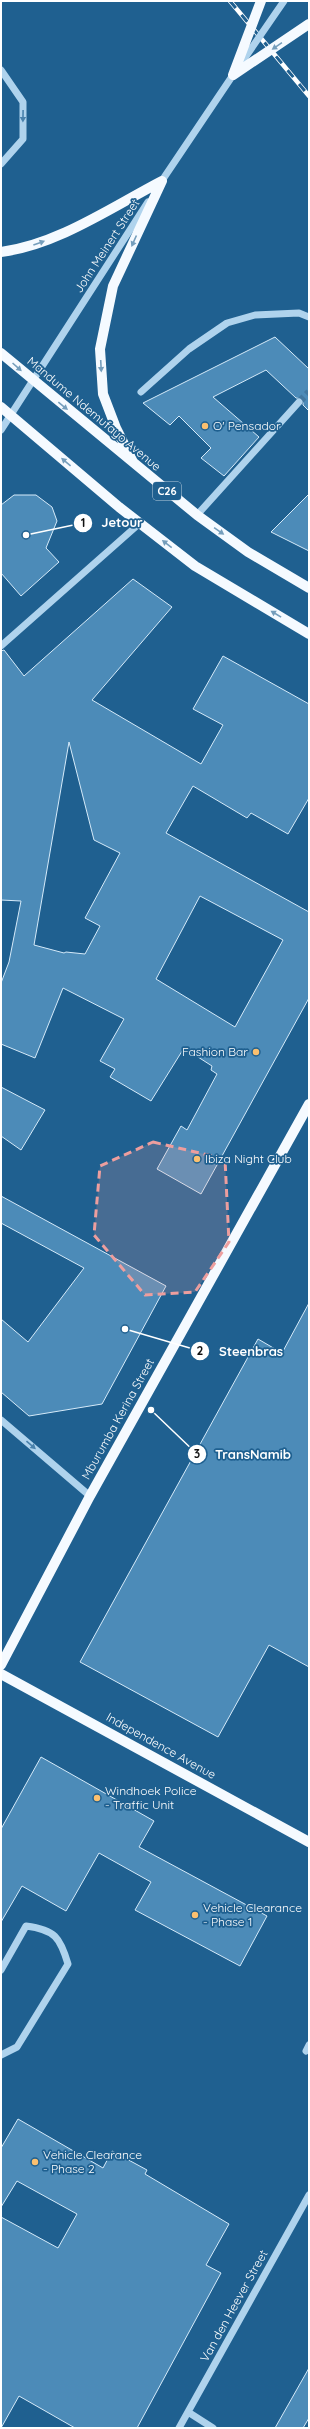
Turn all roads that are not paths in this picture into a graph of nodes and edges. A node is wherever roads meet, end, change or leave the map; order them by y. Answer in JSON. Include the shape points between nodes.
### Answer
{"nodes":[{"id":1,"x":261,"y":1,"type":"edge"},
{"id":2,"x":284,"y":1,"type":"edge"},
{"id":3,"x":309,"y":24,"type":"edge"},
{"id":4,"x":1,"y":70,"type":"edge"},
{"id":5,"x":233,"y":75,"type":"junction"},
{"id":6,"x":1,"y":164,"type":"edge"},
{"id":7,"x":162,"y":180,"type":"junction"},
{"id":8,"x":1,"y":252,"type":"edge"},
{"id":9,"x":309,"y":317,"type":"edge"},
{"id":10,"x":1,"y":353,"type":"edge"},
{"id":11,"x":33,"y":382,"type":"junction"},
{"id":12,"x":141,"y":392,"type":"dead end"},
{"id":13,"x":299,"y":402,"type":"tunnel mouth"},
{"id":14,"x":1,"y":407,"type":"edge"},
{"id":15,"x":11,"y":416,"type":"junction"},
{"id":16,"x":1,"y":430,"type":"edge"},
{"id":17,"x":136,"y":466,"type":"junction"},
{"id":18,"x":197,"y":515,"type":"junction"},
{"id":19,"x":140,"y":523,"type":"junction"},
{"id":20,"x":309,"y":588,"type":"edge"},
{"id":21,"x":309,"y":634,"type":"edge"},
{"id":22,"x":1,"y":646,"type":"edge"},
{"id":23,"x":308,"y":1108,"type":"edge"},
{"id":24,"x":1,"y":1420,"type":"edge"},
{"id":25,"x":90,"y":1496,"type":"junction"},
{"id":26,"x":1,"y":1665,"type":"edge"},
{"id":27,"x":1,"y":1674,"type":"edge"},
{"id":28,"x":309,"y":1842,"type":"edge"},
{"id":29,"x":1,"y":1970,"type":"edge"},
{"id":30,"x":1,"y":2055,"type":"edge"},
{"id":31,"x":309,"y":2195,"type":"edge"},
{"id":32,"x":188,"y":2412,"type":"junction"},
{"id":33,"x":179,"y":2428,"type":"edge"},
{"id":34,"x":213,"y":2428,"type":"edge"}],
"edges":[{"from":1,"to":5,"type":"main road","bridge":true},
{"from":2,"to":5,"type":"street","name":"John Meinert Street","bridge":true},
{"from":3,"to":5,"type":"main road","one_way":true,"bridge":true},
{"from":4,"to":6,"type":"street","one_way":true,"via":[[23,102],[23,139]]},
{"from":5,"to":7,"type":"street","name":"John Meinert Street"},
{"from":8,"to":7,"type":"main road","one_way":true,"via":[[21,249],[52,238]]},
{"from":7,"to":11,"type":"street","name":"John Meinert Street"},
{"from":7,"to":17,"type":"main road","one_way":true,"via":[[113,286],[100,349],[103,394],[116,428]]},
{"from":9,"to":12,"type":"street","via":[[299,313],[255,315],[227,323],[189,348]]},
{"from":10,"to":11,"type":"main road","name":"Mandume Ndemufayo Avenue","number":"C26","one_way":true},
{"from":11,"to":15,"type":"street","name":"John Meinert Street"},
{"from":11,"to":17,"type":"main road","name":"Mandume Ndemufayo Avenue","number":"C26","one_way":true},
{"from":13,"to":18,"type":"street"},
{"from":14,"to":15,"type":"main road"},
{"from":15,"to":16,"type":"street","name":"John Meinert Street"},
{"from":19,"to":15,"type":"main road","one_way":true},
{"from":17,"to":18,"type":"main road","name":"Mandume Ndemufayo Avenue","number":"C26"},
{"from":18,"to":20,"type":"main road","name":"Mandume Ndemufayo Avenue","number":"C26","one_way":true,"via":[[248,552]]},
{"from":21,"to":19,"type":"main road","one_way":true,"via":[[195,566]]},
{"from":19,"to":22,"type":"street"},
{"from":23,"to":25,"type":"main road","name":"Mburumba Kerina Street"},
{"from":24,"to":25,"type":"street","one_way":true},
{"from":25,"to":26,"type":"main road","name":"Mburumba Kerina Street"},
{"from":27,"to":28,"type":"main road","name":"Independence Avenue"},
{"from":29,"to":30,"type":"street","via":[[26,1926],[44,1928],[62,1942],[68,1964],[17,2047]]},
{"from":31,"to":32,"type":"street","name":"Van den Heever Street"},
{"from":32,"to":33,"type":"street","name":"Van den Heever Street"},
{"from":32,"to":34,"type":"street"}]}
